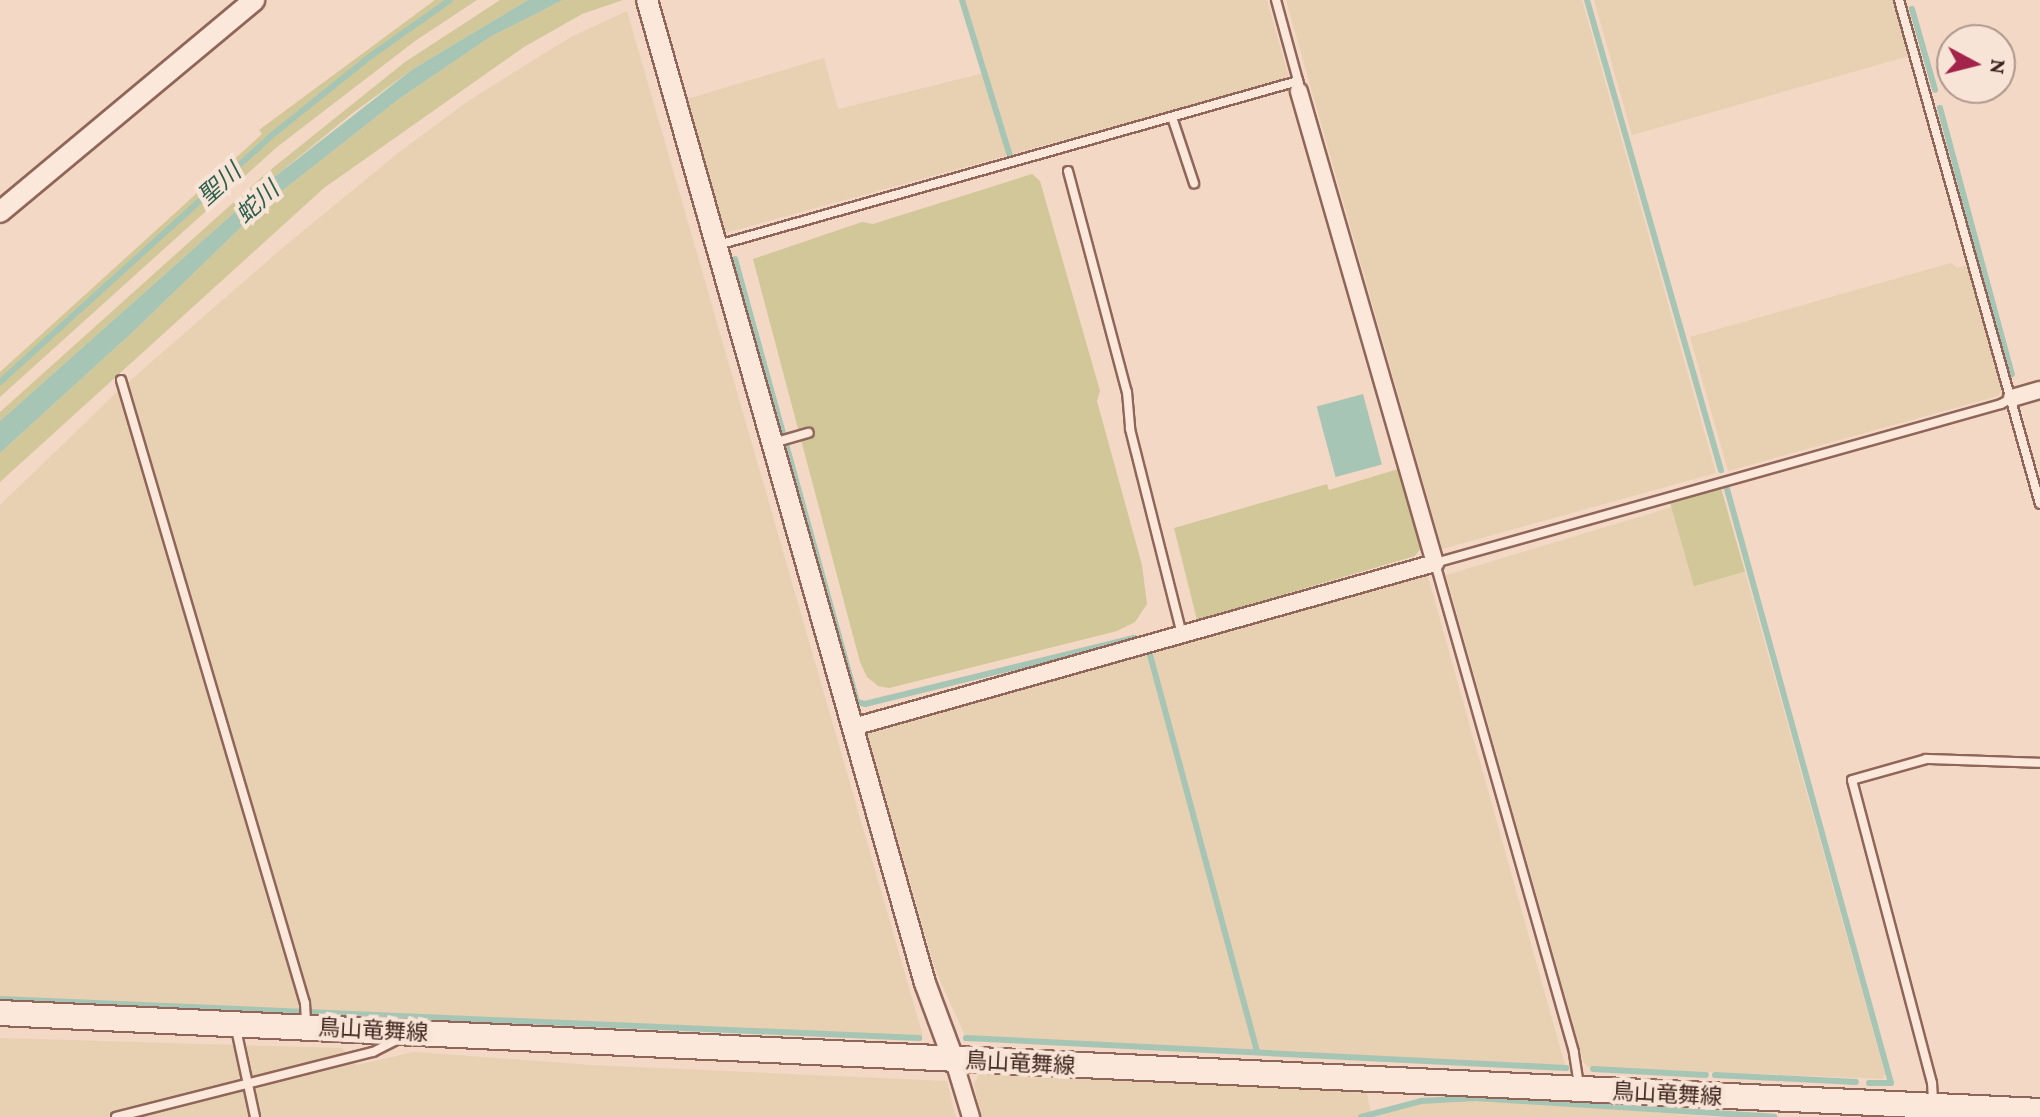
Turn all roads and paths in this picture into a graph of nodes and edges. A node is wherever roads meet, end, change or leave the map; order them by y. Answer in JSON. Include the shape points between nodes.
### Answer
{"nodes":[{"id":1,"x":254,"y":0,"type":"edge"},
{"id":2,"x":647,"y":0,"type":"edge"},
{"id":3,"x":1276,"y":0,"type":"edge"},
{"id":4,"x":1899,"y":0,"type":"edge"},
{"id":5,"x":1299,"y":86,"type":"junction"},
{"id":6,"x":1172,"y":117,"type":"junction"},
{"id":7,"x":1068,"y":171,"type":"dead end"},
{"id":8,"x":1194,"y":183,"type":"dead end"},
{"id":9,"x":0,"y":212,"type":"edge"},
{"id":10,"x":718,"y":245,"type":"junction"},
{"id":11,"x":121,"y":380,"type":"dead end"},
{"id":12,"x":2040,"y":390,"type":"edge"},
{"id":13,"x":2012,"y":398,"type":"junction"},
{"id":14,"x":809,"y":433,"type":"dead end"},
{"id":15,"x":776,"y":442,"type":"junction"},
{"id":16,"x":2040,"y":504,"type":"edge"},
{"id":17,"x":1435,"y":563,"type":"junction"},
{"id":18,"x":1182,"y":634,"type":"junction"},
{"id":19,"x":853,"y":727,"type":"junction"},
{"id":20,"x":2040,"y":763,"type":"edge"},
{"id":21,"x":0,"y":1013,"type":"edge"},
{"id":22,"x":236,"y":1024,"type":"junction"},
{"id":23,"x":305,"y":1027,"type":"junction"},
{"id":24,"x":408,"y":1032,"type":"junction"},
{"id":25,"x":954,"y":1061,"type":"junction"},
{"id":26,"x":247,"y":1085,"type":"junction"},
{"id":27,"x":1579,"y":1090,"type":"junction"},
{"id":28,"x":1932,"y":1106,"type":"junction"},
{"id":29,"x":2040,"y":1111,"type":"edge"},
{"id":30,"x":116,"y":1117,"type":"edge"},
{"id":31,"x":255,"y":1117,"type":"edge"},
{"id":32,"x":971,"y":1117,"type":"edge"}],
"edges":[{"from":1,"to":9,"type":"street"},
{"from":2,"to":10,"type":"street"},
{"from":3,"to":5,"type":"lane"},
{"from":4,"to":13,"type":"lane"},
{"from":5,"to":6,"type":"lane"},
{"from":5,"to":17,"type":"street"},
{"from":6,"to":8,"type":"lane"},
{"from":6,"to":10,"type":"lane"},
{"from":7,"to":18,"type":"lane","via":[[1127,392],[1130,429]]},
{"from":10,"to":15,"type":"street"},
{"from":11,"to":23,"type":"lane","via":[[305,1003]]},
{"from":12,"to":13,"type":"street"},
{"from":13,"to":16,"type":"lane"},
{"from":13,"to":17,"type":"lane"},
{"from":14,"to":15,"type":"lane"},
{"from":15,"to":19,"type":"street"},
{"from":17,"to":18,"type":"street"},
{"from":17,"to":27,"type":"lane","via":[[1574,1052]]},
{"from":18,"to":19,"type":"street"},
{"from":19,"to":25,"type":"street","via":[[925,983]]},
{"from":20,"to":28,"type":"lane","via":[[1926,759],[1852,780],[1932,1083]]},
{"from":21,"to":22,"type":"main road","name":"鳥山竜舞線"},
{"from":22,"to":23,"type":"main road","name":"鳥山竜舞線"},
{"from":22,"to":26,"type":"lane"},
{"from":23,"to":24,"type":"main road","name":"鳥山竜舞線"},
{"from":24,"to":25,"type":"main road","name":"鳥山竜舞線"},
{"from":24,"to":26,"type":"lane","via":[[373,1052]]},
{"from":25,"to":27,"type":"main road","name":"鳥山竜舞線"},
{"from":25,"to":32,"type":"street"},
{"from":26,"to":30,"type":"lane"},
{"from":26,"to":31,"type":"lane"},
{"from":27,"to":28,"type":"main road","name":"鳥山竜舞線"},
{"from":28,"to":29,"type":"main road","name":"鳥山竜舞線"}]}
